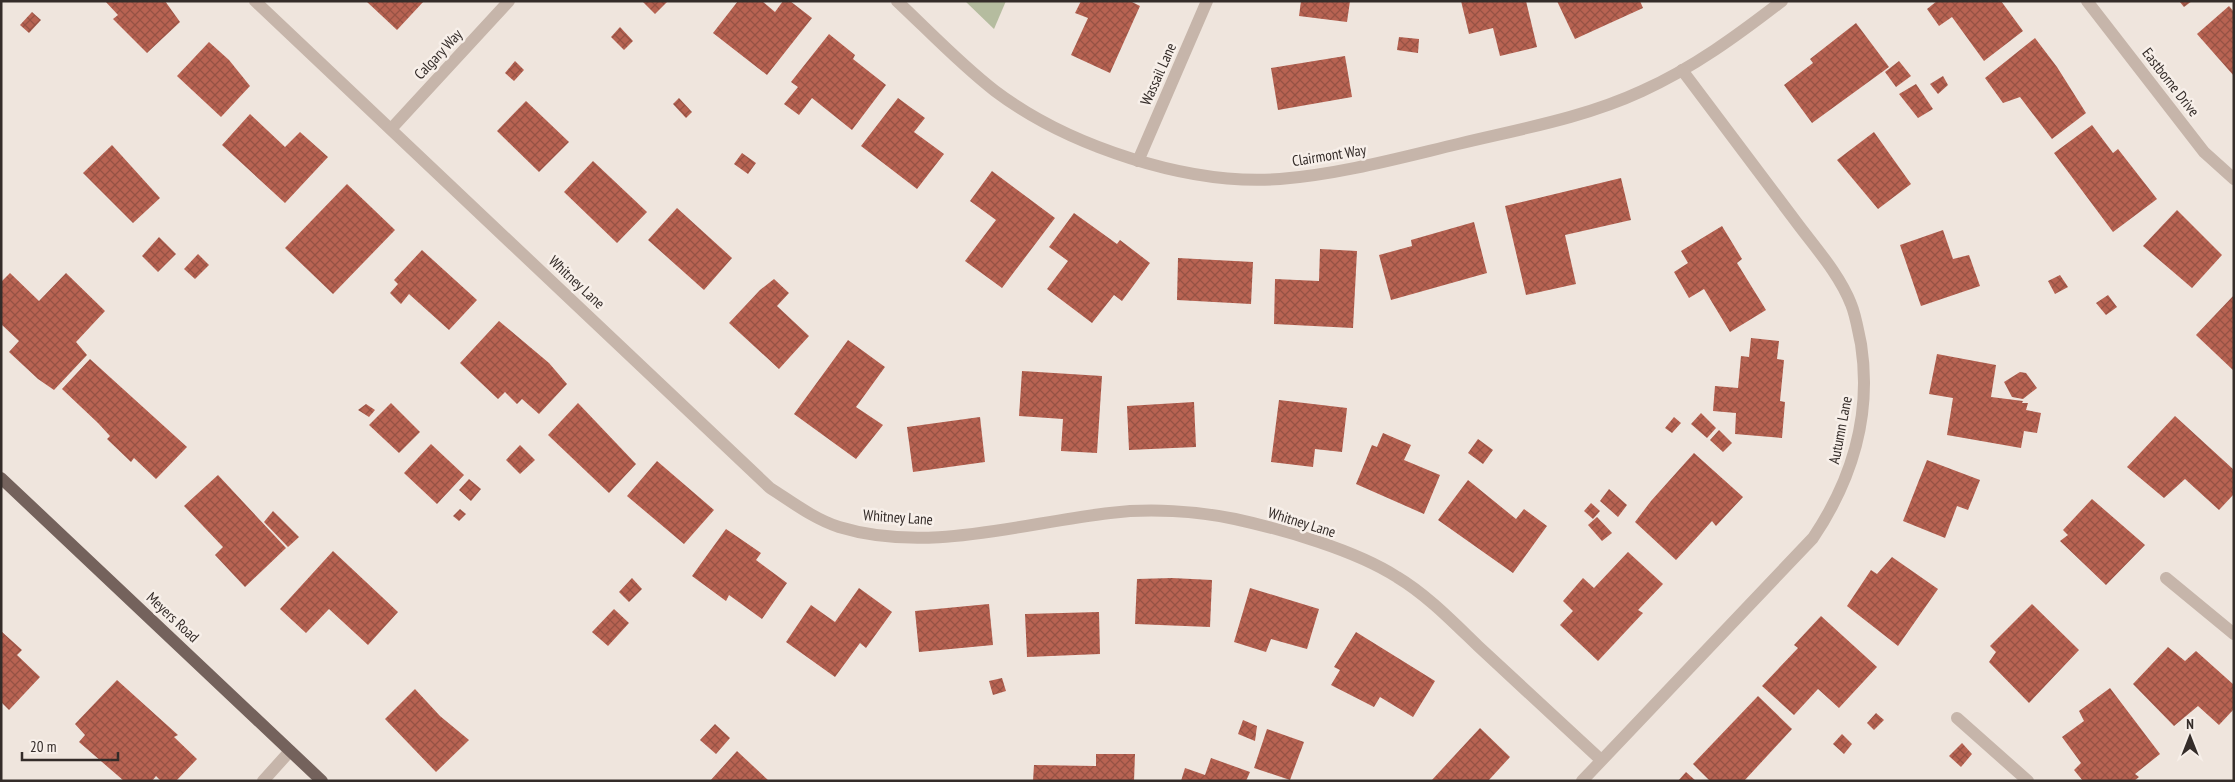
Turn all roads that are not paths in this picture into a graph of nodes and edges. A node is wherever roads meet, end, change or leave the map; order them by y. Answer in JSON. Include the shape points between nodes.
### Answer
{"nodes":[{"id":1,"x":254,"y":1,"type":"edge"},
{"id":2,"x":510,"y":1,"type":"edge"},
{"id":3,"x":897,"y":1,"type":"edge"},
{"id":4,"x":1207,"y":1,"type":"edge"},
{"id":5,"x":1782,"y":1,"type":"edge"},
{"id":6,"x":2087,"y":1,"type":"edge"},
{"id":7,"x":1682,"y":70,"type":"junction"},
{"id":8,"x":391,"y":129,"type":"junction"},
{"id":9,"x":1138,"y":161,"type":"junction"},
{"id":10,"x":2234,"y":179,"type":"edge"},
{"id":11,"x":1,"y":478,"type":"edge"},
{"id":12,"x":2166,"y":578,"type":"dead end"},
{"id":13,"x":2234,"y":634,"type":"edge"},
{"id":14,"x":1957,"y":718,"type":"dead end"},
{"id":15,"x":290,"y":751,"type":"junction"},
{"id":16,"x":1601,"y":760,"type":"junction"},
{"id":17,"x":263,"y":781,"type":"edge"},
{"id":18,"x":322,"y":781,"type":"edge"},
{"id":19,"x":1582,"y":781,"type":"edge"},
{"id":20,"x":2028,"y":781,"type":"edge"}],
"edges":[{"from":1,"to":8,"type":"street","name":"Whitney Lane"},
{"from":2,"to":8,"type":"street","name":"Calgary Way"},
{"from":3,"to":9,"type":"street","name":"Clairmont Way","via":[[996,91],[1036,117]]},
{"from":4,"to":9,"type":"street","name":"Wassail Lane"},
{"from":5,"to":7,"type":"street","name":"Clairmont Way","via":[[1728,42]]},
{"from":6,"to":10,"type":"street","name":"Eastborne Drive","via":[[2204,152]]},
{"from":7,"to":9,"type":"street","name":"Clairmont Way","via":[[1642,91],[1578,115],[1339,172],[1278,179],[1232,179],[1182,172]]},
{"from":7,"to":16,"type":"street","name":"Autumn Lane","via":[[1829,266],[1851,303],[1863,359],[1863,416],[1846,479],[1831,511],[1813,538]]},
{"from":8,"to":16,"type":"street","name":"Whitney Lane","via":[[770,488],[804,511],[855,531],[919,538],[982,533],[1112,512],[1170,511],[1234,519],[1295,536],[1352,555],[1397,576],[1433,604]]},
{"from":11,"to":15,"type":"main road","name":"Meyers Road"},
{"from":12,"to":13,"type":"street"},
{"from":14,"to":20,"type":"street"},
{"from":15,"to":17,"type":"street"},
{"from":15,"to":18,"type":"main road","name":"Meyers Road"},
{"from":16,"to":19,"type":"street","name":"Autumn Lane"}]}
